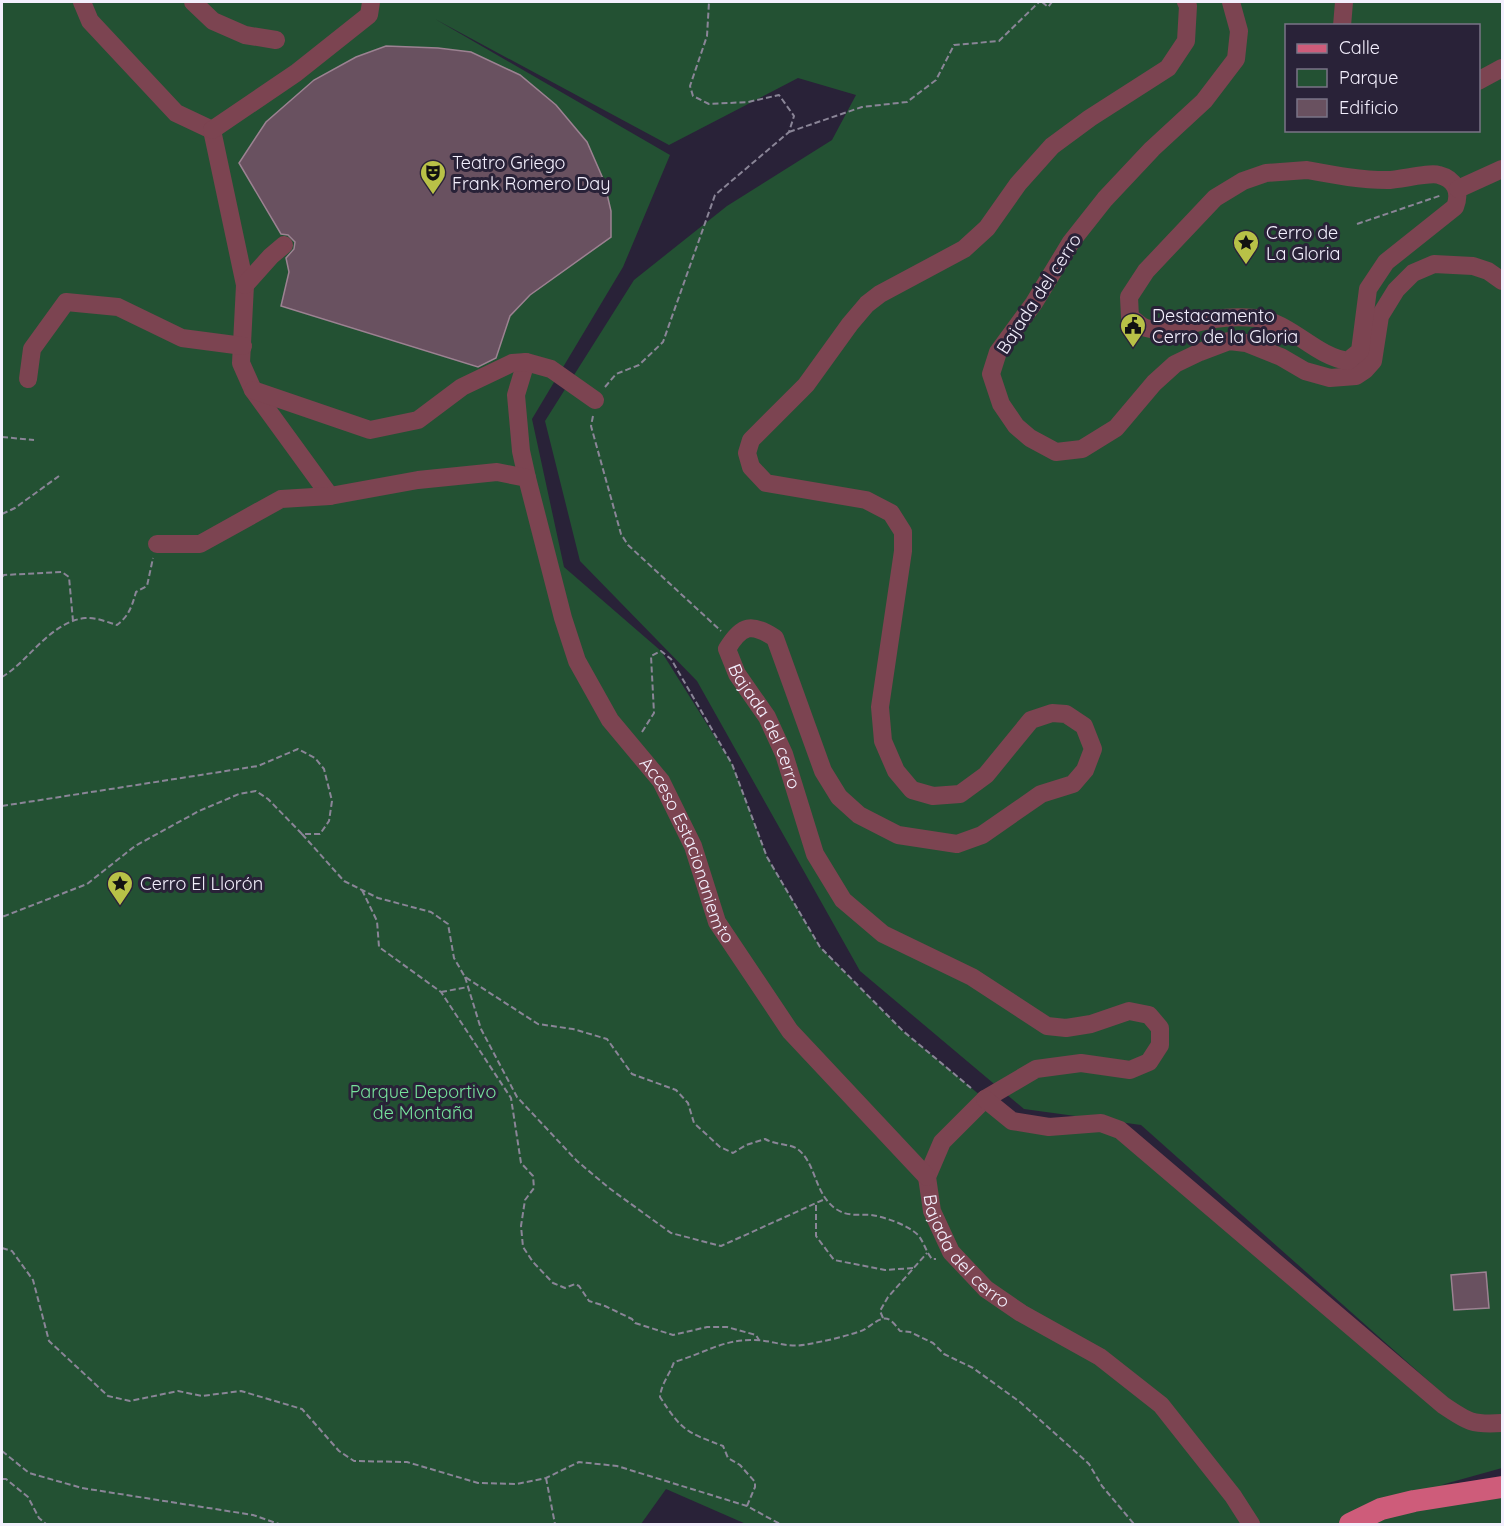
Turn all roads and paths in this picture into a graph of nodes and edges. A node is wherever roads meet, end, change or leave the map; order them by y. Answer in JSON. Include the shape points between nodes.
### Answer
{"nodes":[{"id":1,"x":82,"y":2,"type":"edge"},
{"id":2,"x":193,"y":2,"type":"edge"},
{"id":3,"x":709,"y":2,"type":"edge"},
{"id":4,"x":1041,"y":2,"type":"edge"},
{"id":5,"x":1052,"y":2,"type":"edge"},
{"id":6,"x":1186,"y":2,"type":"edge"},
{"id":7,"x":1232,"y":2,"type":"edge"},
{"id":8,"x":1344,"y":2,"type":"edge"},
{"id":9,"x":370,"y":8,"type":"edge"},
{"id":10,"x":1342,"y":24,"type":"edge"},
{"id":11,"x":276,"y":40,"type":"dead end"},
{"id":12,"x":1503,"y":68,"type":"edge"},
{"id":13,"x":1480,"y":80,"type":"edge"},
{"id":14,"x":212,"y":130,"type":"junction"},
{"id":15,"x":789,"y":132,"type":"junction"},
{"id":16,"x":1503,"y":169,"type":"edge"},
{"id":17,"x":1458,"y":189,"type":"junction"},
{"id":18,"x":1357,"y":224,"type":"dead end"},
{"id":19,"x":284,"y":245,"type":"dead end"},
{"id":20,"x":1503,"y":281,"type":"edge"},
{"id":21,"x":245,"y":285,"type":"junction"},
{"id":22,"x":243,"y":346,"type":"junction"},
{"id":23,"x":526,"y":362,"type":"junction"},
{"id":24,"x":1352,"y":368,"type":"junction"},
{"id":25,"x":28,"y":379,"type":"dead end"},
{"id":26,"x":253,"y":390,"type":"junction"},
{"id":27,"x":596,"y":400,"type":"junction"},
{"id":28,"x":2,"y":437,"type":"edge"},
{"id":29,"x":34,"y":440,"type":"dead end"},
{"id":30,"x":59,"y":476,"type":"dead end"},
{"id":31,"x":527,"y":478,"type":"junction"},
{"id":32,"x":330,"y":496,"type":"junction"},
{"id":33,"x":2,"y":514,"type":"edge"},
{"id":34,"x":157,"y":544,"type":"joint"},
{"id":35,"x":2,"y":577,"type":"edge"},
{"id":36,"x":74,"y":621,"type":"junction"},
{"id":37,"x":731,"y":641,"type":"junction"},
{"id":38,"x":2,"y":677,"type":"edge"},
{"id":39,"x":633,"y":748,"type":"junction"},
{"id":40,"x":2,"y":806,"type":"edge"},
{"id":41,"x":302,"y":834,"type":"junction"},
{"id":42,"x":362,"y":890,"type":"junction"},
{"id":43,"x":2,"y":917,"type":"edge"},
{"id":44,"x":465,"y":977,"type":"junction"},
{"id":45,"x":468,"y":987,"type":"junction"},
{"id":46,"x":441,"y":992,"type":"junction"},
{"id":47,"x":517,"y":1097,"type":"junction"},
{"id":48,"x":511,"y":1098,"type":"junction"},
{"id":49,"x":985,"y":1100,"type":"junction"},
{"id":50,"x":927,"y":1177,"type":"junction"},
{"id":51,"x":825,"y":1199,"type":"junction"},
{"id":52,"x":816,"y":1203,"type":"junction"},
{"id":53,"x":2,"y":1248,"type":"edge"},
{"id":54,"x":951,"y":1252,"type":"junction"},
{"id":55,"x":927,"y":1253,"type":"junction"},
{"id":56,"x":913,"y":1268,"type":"junction"},
{"id":57,"x":883,"y":1318,"type":"junction"},
{"id":58,"x":759,"y":1340,"type":"junction"},
{"id":59,"x":1503,"y":1423,"type":"edge"},
{"id":60,"x":2,"y":1450,"type":"edge"},
{"id":61,"x":546,"y":1478,"type":"junction"},
{"id":62,"x":2,"y":1479,"type":"edge"},
{"id":63,"x":1503,"y":1487,"type":"edge"},
{"id":64,"x":747,"y":1506,"type":"junction"},
{"id":65,"x":46,"y":1524,"type":"edge"},
{"id":66,"x":279,"y":1524,"type":"edge"},
{"id":67,"x":555,"y":1524,"type":"edge"},
{"id":68,"x":780,"y":1524,"type":"edge"},
{"id":69,"x":1134,"y":1524,"type":"edge"},
{"id":70,"x":1251,"y":1524,"type":"edge"},
{"id":71,"x":1350,"y":1524,"type":"edge"}],
"edges":[{"from":1,"to":14,"type":"street","via":[[90,21],[176,113]]},
{"from":2,"to":11,"type":"street","via":[[213,21],[245,35]]},
{"from":3,"to":15,"type":"path","via":[[707,36],[690,86],[693,96],[709,104],[779,95],[794,116]]},
{"from":4,"to":5,"type":"path","via":[[1048,7]]},
{"from":4,"to":15,"type":"path","via":[[999,41],[954,45],[936,80],[907,102],[862,107]]},
{"from":6,"to":37,"type":"street","name":"Bajada del cerro","via":[[1186,41],[1168,68],[1052,146],[1018,184],[987,228],[964,249],[867,304],[806,384],[751,440],[747,453],[751,467],[766,483],[866,500],[891,513],[903,532],[880,707],[883,741],[896,771],[912,790],[933,796],[960,794],[987,776],[1031,720],[1052,713],[1066,714],[1084,726],[1094,749],[1085,770],[1073,784],[1041,794],[982,835],[957,844],[898,835],[859,815],[839,797],[823,771],[775,638],[760,628],[745,628]]},
{"from":7,"to":24,"type":"street","name":"Bajada del cerro","via":[[1239,31],[1236,59],[1204,101],[1152,149],[1071,242],[998,352],[991,374],[1001,404],[1016,426],[1056,452],[1082,449],[1116,428],[1175,364],[1229,341],[1246,343],[1305,371],[1330,378]]},
{"from":8,"to":10,"type":"street"},
{"from":9,"to":14,"type":"street","via":[[296,73]]},
{"from":12,"to":13,"type":"street"},
{"from":14,"to":21,"type":"street"},
{"from":15,"to":27,"type":"path","via":[[715,195],[663,342],[639,365],[616,374]]},
{"from":16,"to":17,"type":"street"},
{"from":17,"to":18,"type":"path"},
{"from":17,"to":24,"type":"street","via":[[1455,207],[1386,262],[1368,288],[1360,351]]},
{"from":17,"to":24,"type":"street","via":[[1438,174],[1388,180],[1307,170],[1266,173],[1215,198],[1146,271],[1129,297],[1130,317],[1146,328],[1163,329],[1236,317],[1260,319],[1288,330]]},
{"from":19,"to":21,"type":"street"},
{"from":20,"to":24,"type":"street","via":[[1473,266],[1434,264],[1413,273],[1396,290],[1380,316],[1373,361],[1365,370]]},
{"from":21,"to":22,"type":"street"},
{"from":22,"to":25,"type":"street","via":[[182,338],[118,307],[66,302],[32,349]]},
{"from":22,"to":26,"type":"street","via":[[241,363]]},
{"from":23,"to":26,"type":"street","via":[[512,363],[462,387],[418,420],[370,430]]},
{"from":23,"to":27,"type":"street","via":[[551,369]]},
{"from":23,"to":31,"type":"street","name":"Acceso Estacionaniemto","via":[[516,395]]},
{"from":26,"to":32,"type":"street"},
{"from":27,"to":37,"type":"path","via":[[591,426],[621,534],[628,545]]},
{"from":28,"to":29,"type":"path"},
{"from":30,"to":33,"type":"path"},
{"from":31,"to":32,"type":"street","via":[[497,472],[418,480]]},
{"from":31,"to":39,"type":"street","name":"Acceso Estacionaniemto","via":[[577,661],[610,720]]},
{"from":32,"to":34,"type":"street","via":[[281,500],[200,544]]},
{"from":34,"to":36,"type":"path","via":[[147,586],[136,592],[123,620],[117,625],[86,618]]},
{"from":35,"to":36,"type":"path","via":[[62,572],[69,578]]},
{"from":36,"to":38,"type":"path","via":[[53,633]]},
{"from":37,"to":49,"type":"street","name":"Bajada del cerro","via":[[727,649],[737,674],[767,717],[784,754],[815,854],[843,900],[883,934],[972,977],[1047,1026],[1092,1024],[1129,1011],[1149,1015],[1161,1028],[1160,1045],[1149,1062],[1130,1070],[1081,1064],[1036,1069]]},
{"from":39,"to":49,"type":"path","via":[[654,713],[651,656],[661,651],[671,659],[732,764],[767,857],[820,947],[903,1031]]},
{"from":39,"to":50,"type":"street","name":"Acceso Estacionaniemto","via":[[661,781],[693,846],[717,922],[790,1031]]},
{"from":40,"to":41,"type":"path","via":[[258,766],[298,749],[315,758],[324,769],[332,801],[329,821],[320,834]]},
{"from":41,"to":42,"type":"path","via":[[344,881]]},
{"from":41,"to":43,"type":"path","via":[[256,791],[238,794],[135,846],[87,884]]},
{"from":42,"to":44,"type":"path","via":[[431,912],[448,924],[454,958]]},
{"from":42,"to":46,"type":"path","via":[[376,921],[379,947]]},
{"from":44,"to":45,"type":"path"},
{"from":44,"to":51,"type":"path","via":[[538,1024],[607,1039],[632,1074],[676,1090],[688,1103],[694,1124],[720,1147],[733,1153],[765,1139],[796,1149],[810,1166]]},
{"from":45,"to":46,"type":"path"},
{"from":45,"to":47,"type":"path","via":[[481,1029]]},
{"from":46,"to":48,"type":"path"},
{"from":47,"to":48,"type":"path"},
{"from":47,"to":52,"type":"path","via":[[577,1161],[671,1233],[721,1246]]},
{"from":48,"to":58,"type":"path","via":[[521,1163],[533,1176],[534,1188],[525,1200],[523,1247],[553,1283],[566,1288],[575,1284],[589,1302],[673,1335],[707,1327],[727,1328],[756,1335]]},
{"from":49,"to":50,"type":"street","name":"Bajada del cerro","via":[[942,1142]]},
{"from":49,"to":59,"type":"street","via":[[1012,1121],[1049,1127],[1101,1123],[1120,1130],[1443,1405],[1467,1421],[1481,1425]]},
{"from":50,"to":54,"type":"street","name":"Bajada del cerro","via":[[932,1211]]},
{"from":51,"to":52,"type":"path"},
{"from":51,"to":55,"type":"path","via":[[848,1215],[870,1215],[896,1222],[918,1235]]},
{"from":52,"to":56,"type":"path","via":[[816,1236],[834,1260],[885,1270]]},
{"from":53,"to":61,"type":"path","via":[[12,1251],[33,1280],[49,1341],[108,1396],[130,1401],[178,1391],[201,1396],[241,1391],[303,1409],[339,1451],[354,1461],[407,1462],[478,1483],[517,1484]]},
{"from":54,"to":55,"type":"path","via":[[936,1259]]},
{"from":54,"to":70,"type":"street","name":"Bajada del cerro","via":[[986,1288],[1021,1313],[1100,1357],[1161,1405]]},
{"from":55,"to":56,"type":"path"},
{"from":56,"to":57,"type":"path","via":[[888,1297],[880,1311]]},
{"from":57,"to":58,"type":"path","via":[[860,1332],[806,1345],[782,1346]]},
{"from":57,"to":69,"type":"path","via":[[896,1324],[900,1331],[933,1343],[1020,1402],[1089,1464]]},
{"from":58,"to":64,"type":"path","via":[[724,1342],[674,1362],[660,1397],[688,1433],[723,1446],[728,1458],[755,1482]]},
{"from":60,"to":66,"type":"path","via":[[29,1473],[82,1488],[253,1515]]},
{"from":61,"to":64,"type":"path","via":[[579,1462],[617,1466]]},
{"from":61,"to":67,"type":"path"},
{"from":62,"to":65,"type":"path","via":[[28,1497]]},
{"from":63,"to":71,"type":"main road","via":[[1414,1501],[1381,1509]]},
{"from":64,"to":68,"type":"path"}]}
